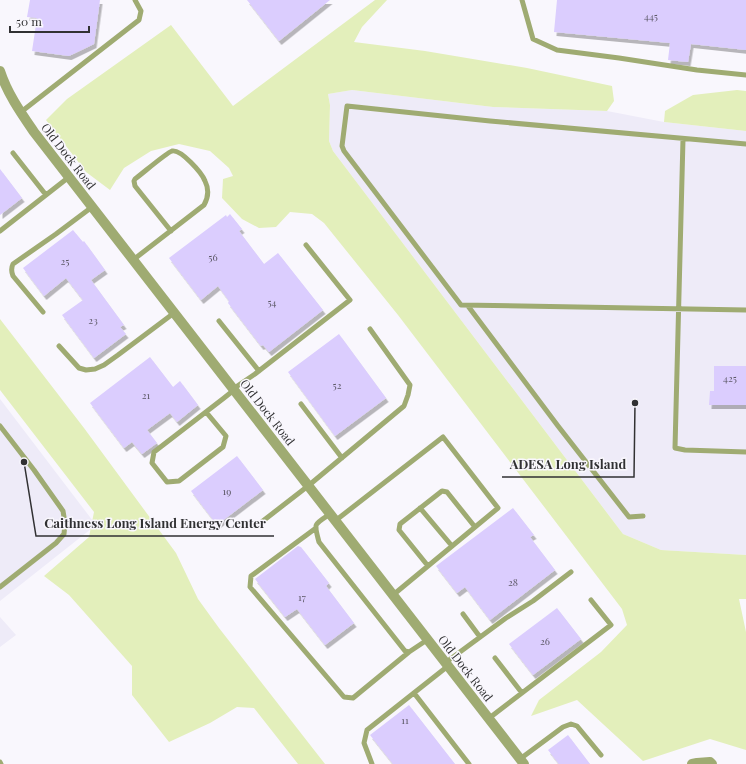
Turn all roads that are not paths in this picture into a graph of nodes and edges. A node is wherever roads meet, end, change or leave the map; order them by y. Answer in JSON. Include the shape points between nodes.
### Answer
{"nodes":[{"id":1,"x":136,"y":0,"type":"edge"},
{"id":2,"x":522,"y":0,"type":"edge"},
{"id":3,"x":746,"y":75,"type":"edge"},
{"id":4,"x":1,"y":78,"type":"edge"},
{"id":5,"x":21,"y":112,"type":"junction"},
{"id":6,"x":683,"y":138,"type":"junction"},
{"id":7,"x":746,"y":144,"type":"edge"},
{"id":8,"x":13,"y":153,"type":"dead end"},
{"id":9,"x":69,"y":177,"type":"junction"},
{"id":10,"x":46,"y":195,"type":"junction"},
{"id":11,"x":92,"y":207,"type":"junction"},
{"id":12,"x":0,"y":231,"type":"edge"},
{"id":13,"x":171,"y":231,"type":"junction"},
{"id":14,"x":306,"y":245,"type":"dead end"},
{"id":15,"x":133,"y":260,"type":"junction"},
{"id":16,"x":468,"y":306,"type":"junction"},
{"id":17,"x":679,"y":308,"type":"junction"},
{"id":18,"x":746,"y":310,"type":"edge"},
{"id":19,"x":43,"y":312,"type":"dead end"},
{"id":20,"x":174,"y":313,"type":"junction"},
{"id":21,"x":219,"y":321,"type":"dead end"},
{"id":22,"x":370,"y":329,"type":"dead end"},
{"id":23,"x":59,"y":346,"type":"dead end"},
{"id":24,"x":259,"y":371,"type":"junction"},
{"id":25,"x":233,"y":389,"type":"junction"},
{"id":26,"x":301,"y":404,"type":"dead end"},
{"id":27,"x":206,"y":412,"type":"junction"},
{"id":28,"x":0,"y":426,"type":"edge"},
{"id":29,"x":746,"y":452,"type":"edge"},
{"id":30,"x":342,"y":458,"type":"junction"},
{"id":31,"x":308,"y":486,"type":"junction"},
{"id":32,"x":420,"y":508,"type":"junction"},
{"id":33,"x":643,"y":516,"type":"dead end"},
{"id":34,"x":333,"y":517,"type":"junction"},
{"id":35,"x":259,"y":524,"type":"dead end"},
{"id":36,"x":475,"y":527,"type":"junction"},
{"id":37,"x":316,"y":528,"type":"junction"},
{"id":38,"x":452,"y":546,"type":"junction"},
{"id":39,"x":428,"y":566,"type":"junction"},
{"id":40,"x":571,"y":572,"type":"dead end"},
{"id":41,"x":0,"y":587,"type":"edge"},
{"id":42,"x":393,"y":595,"type":"junction"},
{"id":43,"x":591,"y":600,"type":"dead end"},
{"id":44,"x":463,"y":614,"type":"dead end"},
{"id":45,"x":480,"y":637,"type":"junction"},
{"id":46,"x":427,"y":640,"type":"junction"},
{"id":47,"x":409,"y":652,"type":"junction"},
{"id":48,"x":495,"y":658,"type":"dead end"},
{"id":49,"x":447,"y":665,"type":"junction"},
{"id":50,"x":414,"y":693,"type":"junction"},
{"id":51,"x":522,"y":693,"type":"junction"},
{"id":52,"x":488,"y":719,"type":"junction"},
{"id":53,"x":601,"y":755,"type":"dead end"},
{"id":54,"x":522,"y":762,"type":"edge"},
{"id":55,"x":372,"y":764,"type":"edge"},
{"id":56,"x":469,"y":764,"type":"edge"},
{"id":57,"x":692,"y":764,"type":"edge"},
{"id":58,"x":712,"y":764,"type":"edge"}],
"edges":[{"from":1,"to":5,"type":"lane","via":[[141,10],[139,20]]},
{"from":2,"to":3,"type":"lane","via":[[533,39],[557,50]]},
{"from":4,"to":5,"type":"street","name":"Old Dock Road"},
{"from":5,"to":9,"type":"street","name":"Old Dock Road"},
{"from":6,"to":7,"type":"lane"},
{"from":6,"to":16,"type":"lane","via":[[347,106],[342,146],[344,151],[461,305]]},
{"from":6,"to":17,"type":"lane"},
{"from":8,"to":10,"type":"lane"},
{"from":9,"to":10,"type":"lane"},
{"from":9,"to":11,"type":"street","name":"Old Dock Road"},
{"from":10,"to":12,"type":"lane"},
{"from":11,"to":15,"type":"street","name":"Old Dock Road"},
{"from":11,"to":19,"type":"lane","via":[[13,264],[13,276]]},
{"from":13,"to":13,"type":"lane","via":[[204,205],[208,193],[202,175],[191,162],[174,151],[135,179],[134,184]]},
{"from":13,"to":15,"type":"lane"},
{"from":14,"to":24,"type":"lane","via":[[350,300]]},
{"from":15,"to":20,"type":"street","name":"Old Dock Road"},
{"from":16,"to":17,"type":"lane"},
{"from":16,"to":33,"type":"lane","via":[[629,517]]},
{"from":17,"to":18,"type":"lane"},
{"from":17,"to":29,"type":"lane","via":[[675,448]]},
{"from":20,"to":23,"type":"lane","via":[[95,369],[80,368]]},
{"from":20,"to":25,"type":"street","name":"Old Dock Road"},
{"from":21,"to":24,"type":"lane"},
{"from":22,"to":30,"type":"lane","via":[[410,385],[408,395],[404,406]]},
{"from":24,"to":25,"type":"lane"},
{"from":25,"to":27,"type":"lane"},
{"from":25,"to":31,"type":"street","name":"Old Dock Road"},
{"from":26,"to":30,"type":"lane"},
{"from":27,"to":27,"type":"lane","via":[[154,452],[152,463],[167,482],[179,481],[223,446],[226,436]]},
{"from":28,"to":41,"type":"lane","via":[[63,511],[65,523],[64,534],[56,543]]},
{"from":30,"to":31,"type":"lane"},
{"from":31,"to":34,"type":"street","name":"Old Dock Road"},
{"from":31,"to":35,"type":"lane"},
{"from":32,"to":36,"type":"lane","via":[[442,491],[447,492]]},
{"from":32,"to":38,"type":"lane"},
{"from":32,"to":39,"type":"lane","via":[[400,524],[399,530]]},
{"from":34,"to":36,"type":"lane","via":[[443,438],[498,508]]},
{"from":34,"to":37,"type":"lane","via":[[318,522]]},
{"from":34,"to":42,"type":"street","name":"Old Dock Road"},
{"from":36,"to":38,"type":"lane"},
{"from":37,"to":47,"type":"lane","via":[[319,542],[405,651]]},
{"from":37,"to":47,"type":"lane","via":[[252,576],[250,586],[344,697],[353,698]]},
{"from":38,"to":39,"type":"lane"},
{"from":39,"to":42,"type":"lane"},
{"from":40,"to":45,"type":"lane"},
{"from":42,"to":46,"type":"street","name":"Old Dock Road"},
{"from":43,"to":51,"type":"lane","via":[[611,625]]},
{"from":44,"to":45,"type":"lane"},
{"from":45,"to":49,"type":"lane"},
{"from":46,"to":47,"type":"lane"},
{"from":46,"to":49,"type":"street","name":"Old Dock Road"},
{"from":48,"to":51,"type":"lane"},
{"from":49,"to":50,"type":"lane"},
{"from":49,"to":52,"type":"street","name":"Old Dock Road"},
{"from":50,"to":55,"type":"lane","via":[[367,730],[364,743]]},
{"from":50,"to":56,"type":"lane"},
{"from":51,"to":52,"type":"lane"},
{"from":52,"to":54,"type":"street","name":"Old Dock Road"},
{"from":53,"to":54,"type":"lane","via":[[577,726],[571,724],[563,727]]},
{"from":57,"to":58,"type":"street"}]}
